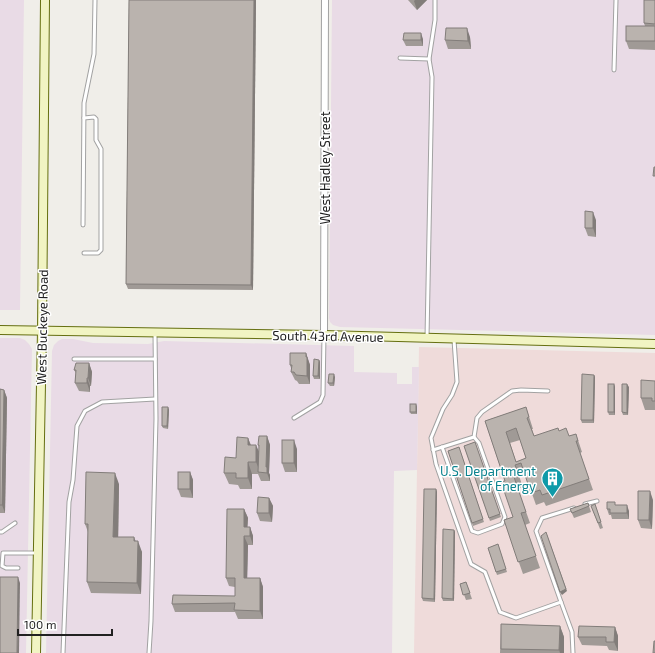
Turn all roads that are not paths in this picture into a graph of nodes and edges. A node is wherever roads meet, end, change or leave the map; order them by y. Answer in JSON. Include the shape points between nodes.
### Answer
{"nodes":[{"id":1,"x":44,"y":0,"type":"edge"},
{"id":2,"x":95,"y":0,"type":"edge"},
{"id":3,"x":325,"y":0,"type":"edge"},
{"id":4,"x":435,"y":0,"type":"edge"},
{"id":5,"x":616,"y":0,"type":"edge"},
{"id":6,"x":400,"y":58,"type":"dead end"},
{"id":7,"x":429,"y":59,"type":"junction"},
{"id":8,"x":614,"y":70,"type":"dead end"},
{"id":9,"x":84,"y":118,"type":"junction"},
{"id":10,"x":83,"y":225,"type":"dead end"},
{"id":11,"x":84,"y":253,"type":"dead end"},
{"id":12,"x":0,"y":330,"type":"edge"},
{"id":13,"x":42,"y":330,"type":"junction"},
{"id":14,"x":155,"y":332,"type":"junction"},
{"id":15,"x":324,"y":335,"type":"junction"},
{"id":16,"x":427,"y":338,"type":"junction"},
{"id":17,"x":454,"y":338,"type":"junction"},
{"id":18,"x":655,"y":344,"type":"edge"},
{"id":19,"x":74,"y":359,"type":"dead end"},
{"id":20,"x":155,"y":359,"type":"junction"},
{"id":21,"x":548,"y":391,"type":"dead end"},
{"id":22,"x":155,"y":399,"type":"junction"},
{"id":23,"x":294,"y":418,"type":"dead end"},
{"id":24,"x":474,"y":437,"type":"junction"},
{"id":25,"x":442,"y":447,"type":"junction"},
{"id":26,"x":433,"y":450,"type":"junction"},
{"id":27,"x":597,"y":501,"type":"dead end"},
{"id":28,"x":583,"y":505,"type":"edge"},
{"id":29,"x":576,"y":507,"type":"edge"},
{"id":30,"x":15,"y":522,"type":"dead end"},
{"id":31,"x":0,"y":532,"type":"edge"},
{"id":32,"x":1,"y":553,"type":"edge"},
{"id":33,"x":38,"y":553,"type":"junction"},
{"id":34,"x":18,"y":568,"type":"dead end"},
{"id":35,"x":561,"y":602,"type":"junction"},
{"id":36,"x":36,"y":653,"type":"edge"},
{"id":37,"x":63,"y":653,"type":"edge"},
{"id":38,"x":149,"y":653,"type":"edge"},
{"id":39,"x":573,"y":653,"type":"edge"}],
"edges":[{"from":1,"to":13,"type":"main road","name":"West Buckeye Road"},
{"from":2,"to":9,"type":"lane","via":[[94,54],[84,103]]},
{"from":3,"to":15,"type":"street","name":"West Hadley Street"},
{"from":4,"to":7,"type":"lane","via":[[435,20]]},
{"from":5,"to":8,"type":"lane"},
{"from":6,"to":7,"type":"lane"},
{"from":7,"to":16,"type":"lane","via":[[432,77]]},
{"from":9,"to":10,"type":"lane"},
{"from":9,"to":11,"type":"lane","via":[[96,119],[96,140],[101,149],[101,250],[98,253]]},
{"from":12,"to":13,"type":"main road","name":"South 43rd Avenue"},
{"from":13,"to":14,"type":"main road","name":"South 43rd Avenue"},
{"from":13,"to":33,"type":"main road","name":"West Buckeye Road"},
{"from":14,"to":15,"type":"main road","name":"South 43rd Avenue"},
{"from":14,"to":20,"type":"lane"},
{"from":15,"to":16,"type":"main road","name":"South 43rd Avenue"},
{"from":15,"to":23,"type":"lane","via":[[323,395],[320,402]]},
{"from":16,"to":17,"type":"main road","name":"South 43rd Avenue"},
{"from":17,"to":18,"type":"main road","name":"South 43rd Avenue"},
{"from":17,"to":26,"type":"lane","via":[[457,382],[430,438]]},
{"from":19,"to":20,"type":"lane"},
{"from":20,"to":22,"type":"lane"},
{"from":21,"to":24,"type":"lane","via":[[512,392],[482,412],[477,418]]},
{"from":22,"to":37,"type":"lane","via":[[102,402],[85,411],[77,426],[69,502]]},
{"from":22,"to":38,"type":"lane","via":[[152,620]]},
{"from":24,"to":25,"type":"lane"},
{"from":24,"to":25,"type":"lane","via":[[479,442],[504,517],[502,524],[478,533],[472,530]]},
{"from":25,"to":26,"type":"lane"},
{"from":26,"to":35,"type":"lane","via":[[471,564],[485,572],[500,612],[516,618]]},
{"from":27,"to":28,"type":"lane"},
{"from":29,"to":35,"type":"lane","via":[[542,518],[536,532]]},
{"from":30,"to":31,"type":"lane"},
{"from":32,"to":33,"type":"lane"},
{"from":32,"to":34,"type":"lane","via":[[2,566]]},
{"from":33,"to":36,"type":"main road","name":"West Buckeye Road"},
{"from":35,"to":39,"type":"lane","via":[[572,632]]}]}
